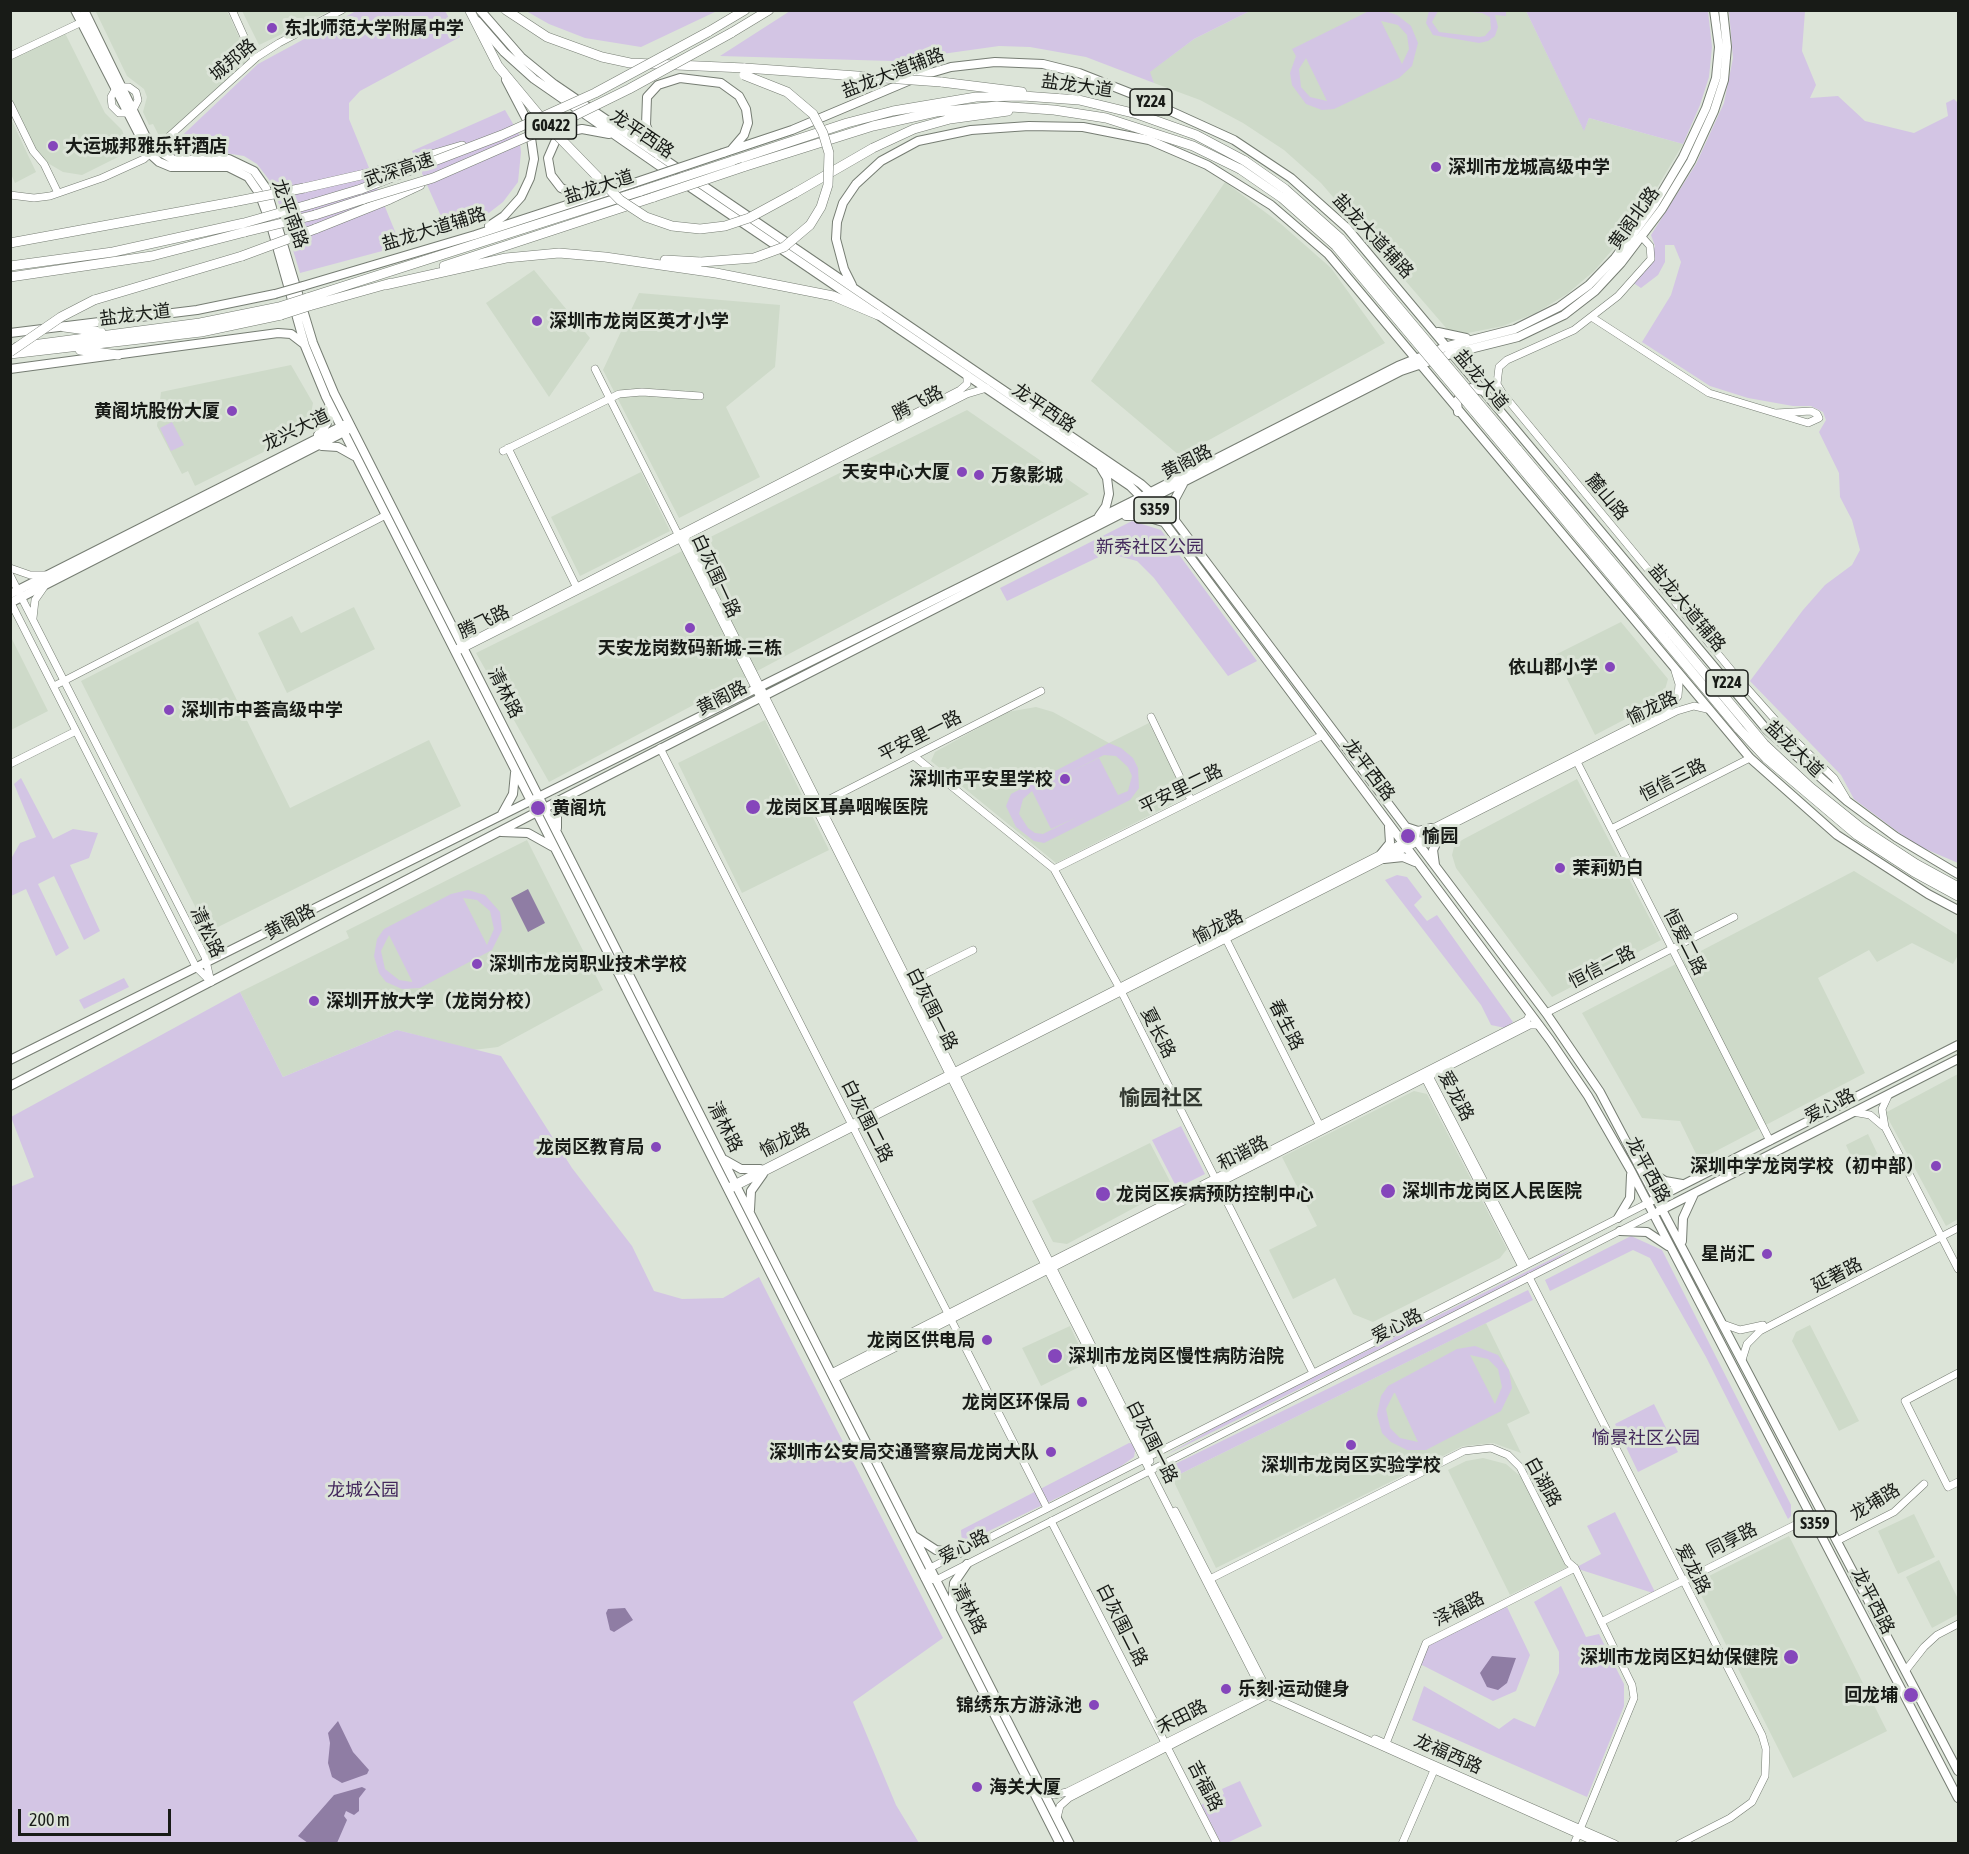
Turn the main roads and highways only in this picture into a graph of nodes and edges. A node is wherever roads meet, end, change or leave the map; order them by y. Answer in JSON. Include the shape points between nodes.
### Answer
{"nodes":[{"id":1,"x":75,"y":10,"type":"edge"},
{"id":2,"x":480,"y":10,"type":"edge"},
{"id":3,"x":506,"y":10,"type":"edge"},
{"id":4,"x":745,"y":10,"type":"edge"},
{"id":5,"x":769,"y":10,"type":"edge"},
{"id":6,"x":1714,"y":10,"type":"edge"},
{"id":7,"x":1723,"y":10,"type":"edge"},
{"id":8,"x":470,"y":11,"type":"edge"},
{"id":9,"x":84,"y":17,"type":"edge"},
{"id":10,"x":498,"y":66,"type":"junction"},
{"id":11,"x":744,"y":71,"type":"junction"},
{"id":12,"x":1051,"y":97,"type":"junction"},
{"id":13,"x":1028,"y":108,"type":"junction"},
{"id":14,"x":502,"y":135,"type":"junction"},
{"id":15,"x":615,"y":135,"type":"junction"},
{"id":16,"x":726,"y":152,"type":"junction"},
{"id":17,"x":658,"y":155,"type":"junction"},
{"id":18,"x":1243,"y":165,"type":"junction"},
{"id":19,"x":599,"y":194,"type":"junction"},
{"id":20,"x":365,"y":204,"type":"junction"},
{"id":21,"x":244,"y":228,"type":"junction"},
{"id":22,"x":475,"y":235,"type":"junction"},
{"id":23,"x":10,"y":243,"type":"edge"},
{"id":24,"x":651,"y":261,"type":"junction"},
{"id":25,"x":10,"y":267,"type":"edge"},
{"id":26,"x":10,"y":277,"type":"edge"},
{"id":27,"x":385,"y":285,"type":"junction"},
{"id":28,"x":856,"y":290,"type":"junction"},
{"id":29,"x":1408,"y":298,"type":"junction"},
{"id":30,"x":308,"y":302,"type":"junction"},
{"id":31,"x":280,"y":311,"type":"junction"},
{"id":32,"x":878,"y":315,"type":"junction"},
{"id":33,"x":1380,"y":318,"type":"junction"},
{"id":34,"x":301,"y":319,"type":"junction"},
{"id":35,"x":64,"y":327,"type":"junction"},
{"id":36,"x":1435,"y":330,"type":"junction"},
{"id":37,"x":10,"y":333,"type":"edge"},
{"id":38,"x":118,"y":334,"type":"junction"},
{"id":39,"x":1478,"y":344,"type":"junction"},
{"id":40,"x":305,"y":346,"type":"junction"},
{"id":41,"x":10,"y":347,"type":"edge"},
{"id":42,"x":66,"y":348,"type":"junction"},
{"id":43,"x":1451,"y":350,"type":"junction"},
{"id":44,"x":10,"y":353,"type":"edge"},
{"id":45,"x":118,"y":355,"type":"junction"},
{"id":46,"x":1417,"y":362,"type":"junction"},
{"id":47,"x":10,"y":369,"type":"edge"},
{"id":48,"x":1468,"y":370,"type":"junction"},
{"id":49,"x":1486,"y":392,"type":"junction"},
{"id":50,"x":326,"y":397,"type":"junction"},
{"id":51,"x":1458,"y":411,"type":"junction"},
{"id":52,"x":351,"y":425,"type":"junction"},
{"id":53,"x":342,"y":429,"type":"junction"},
{"id":54,"x":310,"y":446,"type":"junction"},
{"id":55,"x":358,"y":461,"type":"junction"},
{"id":56,"x":1099,"y":465,"type":"junction"},
{"id":57,"x":1185,"y":482,"type":"junction"},
{"id":58,"x":1149,"y":497,"type":"junction"},
{"id":59,"x":1117,"y":518,"type":"junction"},
{"id":60,"x":1096,"y":519,"type":"junction"},
{"id":61,"x":1176,"y":522,"type":"junction"},
{"id":62,"x":1166,"y":524,"type":"junction"},
{"id":63,"x":1208,"y":565,"type":"junction"},
{"id":64,"x":1200,"y":571,"type":"junction"},
{"id":65,"x":17,"y":594,"type":"edge"},
{"id":66,"x":11,"y":602,"type":"edge"},
{"id":67,"x":460,"y":648,"type":"junction"},
{"id":68,"x":759,"y":692,"type":"junction"},
{"id":69,"x":1316,"y":708,"type":"junction"},
{"id":70,"x":1307,"y":714,"type":"junction"},
{"id":71,"x":514,"y":767,"type":"junction"},
{"id":72,"x":526,"y":771,"type":"junction"},
{"id":73,"x":565,"y":785,"type":"junction"},
{"id":74,"x":570,"y":794,"type":"junction"},
{"id":75,"x":535,"y":800,"type":"junction"},
{"id":76,"x":540,"y":810,"type":"junction"},
{"id":77,"x":496,"y":819,"type":"junction"},
{"id":78,"x":1387,"y":821,"type":"junction"},
{"id":79,"x":1405,"y":826,"type":"junction"},
{"id":80,"x":1431,"y":828,"type":"road end"},
{"id":81,"x":1443,"y":829,"type":"road end"},
{"id":82,"x":1859,"y":832,"type":"junction"},
{"id":83,"x":496,"y":833,"type":"junction"},
{"id":84,"x":559,"y":836,"type":"junction"},
{"id":85,"x":1909,"y":845,"type":"junction"},
{"id":86,"x":555,"y":849,"type":"junction"},
{"id":87,"x":1420,"y":867,"type":"junction"},
{"id":88,"x":1438,"y":870,"type":"junction"},
{"id":89,"x":1896,"y":874,"type":"junction"},
{"id":90,"x":1959,"y":874,"type":"edge"},
{"id":91,"x":1935,"y":880,"type":"junction"},
{"id":92,"x":579,"y":887,"type":"junction"},
{"id":93,"x":1959,"y":887,"type":"edge"},
{"id":94,"x":1959,"y":896,"type":"edge"},
{"id":95,"x":1959,"y":910,"type":"edge"},
{"id":96,"x":1959,"y":1045,"type":"edge"},
{"id":97,"x":1959,"y":1059,"type":"edge"},
{"id":98,"x":10,"y":1060,"type":"edge"},
{"id":99,"x":10,"y":1086,"type":"edge"},
{"id":100,"x":694,"y":1113,"type":"junction"},
{"id":101,"x":721,"y":1155,"type":"junction"},
{"id":102,"x":1637,"y":1161,"type":"junction"},
{"id":103,"x":1630,"y":1169,"type":"junction"},
{"id":104,"x":1683,"y":1185,"type":"junction"},
{"id":105,"x":733,"y":1186,"type":"junction"},
{"id":106,"x":1690,"y":1196,"type":"junction"},
{"id":107,"x":1657,"y":1198,"type":"junction"},
{"id":108,"x":1647,"y":1203,"type":"junction"},
{"id":109,"x":1663,"y":1209,"type":"junction"},
{"id":110,"x":1653,"y":1214,"type":"junction"},
{"id":111,"x":752,"y":1217,"type":"junction"},
{"id":112,"x":1618,"y":1218,"type":"road end"},
{"id":113,"x":1620,"y":1231,"type":"road end"},
{"id":114,"x":1682,"y":1245,"type":"junction"},
{"id":115,"x":1672,"y":1251,"type":"junction"},
{"id":116,"x":911,"y":1531,"type":"junction"},
{"id":117,"x":959,"y":1553,"type":"road end"},
{"id":118,"x":967,"y":1564,"type":"road end"},
{"id":119,"x":953,"y":1614,"type":"junction"},
{"id":120,"x":1959,"y":1771,"type":"edge"},
{"id":121,"x":1959,"y":1798,"type":"edge"},
{"id":122,"x":1060,"y":1844,"type":"edge"},
{"id":123,"x":1070,"y":1844,"type":"edge"}],
"edges":[{"from":1,"to":9,"type":"main road"},
{"from":2,"to":17,"type":"main road","name":"龙平西路","number":"S359","via":[[537,71]]},
{"from":3,"to":11,"type":"highway","via":[[547,37],[589,54],[630,63]]},
{"from":4,"to":14,"type":"highway","name":"武深高速","number":"G0422","bridge":true,"via":[[595,93]]},
{"from":5,"to":20,"type":"highway","name":"武深高速","number":"G0422","bridge":true,"via":[[630,89],[433,178]]},
{"from":6,"to":39,"type":"main road","name":"黄阁北路","via":[[1718,57],[1710,98],[1683,157],[1645,219],[1607,267],[1570,300],[1526,325]]},
{"from":7,"to":39,"type":"main road","name":"黄阁北路","via":[[1727,58],[1718,101],[1682,178],[1642,237],[1613,273],[1575,307],[1530,333]]},
{"from":8,"to":10,"type":"highway"},
{"from":8,"to":15,"type":"main road","name":"龙平西路","number":"S359","via":[[520,67]]},
{"from":9,"to":34,"type":"main road","name":"龙平南路","via":[[142,137],[159,162],[171,167],[228,167],[240,171],[254,184]]},
{"from":10,"to":13,"type":"highway","bridge":true,"via":[[519,94],[620,200],[646,217],[672,226],[725,226],[754,215],[914,129],[950,119]]},
{"from":10,"to":22,"type":"main road","via":[[529,124],[534,159],[530,178],[516,204]]},
{"from":11,"to":12,"type":"highway","bridge":true,"via":[[942,82]]},
{"from":11,"to":24,"type":"highway","bridge":true,"via":[[787,92],[813,114],[829,153],[828,185],[821,207],[810,225],[784,247],[754,258]]},
{"from":12,"to":18,"type":"highway","name":"盐龙大道","via":[[1107,106],[1156,120],[1196,135]]},
{"from":12,"to":30,"type":"highway","name":"盐龙大道","bridge":true,"via":[[976,97],[914,106],[847,123]]},
{"from":13,"to":18,"type":"highway","name":"盐龙大道","via":[[1079,113],[1134,126]]},
{"from":13,"to":27,"type":"highway","name":"盐龙大道","bridge":true,"via":[[977,107],[849,132]]},
{"from":14,"to":21,"type":"highway","name":"武深高速","number":"G0422","bridge":true},
{"from":14,"to":23,"type":"highway","bridge":true,"via":[[304,188]]},
{"from":15,"to":19,"type":"main road","via":[[591,129],[574,130],[555,142],[548,158],[551,175],[561,188],[577,194]]},
{"from":15,"to":32,"type":"main road","name":"龙平西路","number":"S359"},
{"from":16,"to":17,"type":"main road","via":[[744,135],[748,123],[739,96],[721,83],[680,78],[658,85],[647,97],[646,125]]},
{"from":16,"to":19,"type":"main road","name":"盐龙大道辅路","bridge":true},
{"from":16,"to":29,"type":"main road","name":"盐龙大道辅路","number":"Y224","via":[[951,67],[1013,62],[1062,68],[1213,129],[1272,164],[1331,212]]},
{"from":17,"to":28,"type":"main road","name":"龙平西路","number":"S359"},
{"from":18,"to":82,"type":"highway","name":"盐龙大道","bridge":true,"via":[[1336,246],[1514,452],[1752,743],[1799,788]]},
{"from":19,"to":22,"type":"main road","name":"盐龙大道辅路"},
{"from":20,"to":21,"type":"highway","name":"武深高速","number":"G0422","bridge":true},
{"from":20,"to":44,"type":"highway","bridge":true,"via":[[315,229],[242,256],[94,300],[61,317]]},
{"from":21,"to":25,"type":"highway","name":"武深高速","number":"G0422"},
{"from":21,"to":26,"type":"highway","name":"武深高速","number":"G0422","via":[[152,256]]},
{"from":22,"to":35,"type":"main road","name":"盐龙大道辅路","bridge":true,"via":[[275,294],[197,310]]},
{"from":24,"to":27,"type":"highway","via":[[559,253],[519,256]]},
{"from":24,"to":32,"type":"highway","via":[[816,292]]},
{"from":27,"to":30,"type":"highway","name":"盐龙大道"},
{"from":28,"to":33,"type":"main road","via":[[840,258],[837,222],[849,194],[881,161],[906,146],[947,133],[1067,126],[1149,140],[1229,177],[1311,238]]},
{"from":28,"to":58,"type":"main road","name":"龙平西路","number":"S359"},
{"from":29,"to":33,"type":"main road","via":[[1408,309],[1401,318]]},
{"from":29,"to":36,"type":"main road","name":"盐龙大道辅路","number":"Y224"},
{"from":30,"to":31,"type":"highway","name":"盐龙大道","bridge":true},
{"from":31,"to":38,"type":"highway","name":"盐龙大道"},
{"from":31,"to":42,"type":"highway","name":"盐龙大道","via":[[201,332]]},
{"from":32,"to":56,"type":"main road","name":"龙平西路","number":"S359"},
{"from":33,"to":46,"type":"main road"},
{"from":34,"to":40,"type":"main road","name":"清林路"},
{"from":34,"to":52,"type":"main road","name":"清林路"},
{"from":35,"to":37,"type":"main road","name":"盐龙大道辅路"},
{"from":35,"to":38,"type":"highway"},
{"from":36,"to":39,"type":"main road"},
{"from":36,"to":43,"type":"main road","name":"盐龙大道辅路","number":"Y224"},
{"from":38,"to":41,"type":"highway","name":"盐龙大道"},
{"from":39,"to":43,"type":"main road","name":"黄阁北路"},
{"from":39,"to":48,"type":"main road","via":[[1468,357]]},
{"from":40,"to":45,"type":"main road","via":[[296,336],[278,333]]},
{"from":40,"to":50,"type":"main road","name":"清林路"},
{"from":42,"to":44,"type":"highway","name":"盐龙大道"},
{"from":42,"to":45,"type":"highway"},
{"from":43,"to":46,"type":"main road","name":"黄阁路"},
{"from":43,"to":48,"type":"main road","name":"盐龙大道辅路","number":"Y224"},
{"from":45,"to":47,"type":"main road"},
{"from":46,"to":51,"type":"main road"},
{"from":46,"to":57,"type":"main road","name":"黄阁路"},
{"from":46,"to":58,"type":"main road","name":"黄阁路"},
{"from":48,"to":49,"type":"main road","name":"盐龙大道辅路","number":"Y224"},
{"from":49,"to":51,"type":"main road","via":[[1467,390],[1459,397]]},
{"from":49,"to":85,"type":"main road","name":"盐龙大道辅路","number":"Y224","via":[[1754,716],[1806,767]]},
{"from":50,"to":53,"type":"main road","name":"清林路"},
{"from":50,"to":54,"type":"main road","via":[[327,423]]},
{"from":51,"to":89,"type":"main road","via":[[1750,758],[1824,825]]},
{"from":52,"to":53,"type":"main road","name":"龙兴大道"},
{"from":52,"to":67,"type":"main road","name":"清林路"},
{"from":53,"to":54,"type":"main road","name":"龙兴大道"},
{"from":53,"to":55,"type":"main road","name":"清林路"},
{"from":54,"to":55,"type":"main road","via":[[338,447]]},
{"from":54,"to":65,"type":"main road","name":"龙兴大道"},
{"from":54,"to":65,"type":"main road","name":"龙兴大道","via":[[46,585]]},
{"from":55,"to":67,"type":"main road","name":"清林路"},
{"from":56,"to":58,"type":"main road","name":"龙平西路","number":"S359"},
{"from":56,"to":60,"type":"main road","via":[[1107,478],[1109,494]]},
{"from":57,"to":58,"type":"main road","name":"黄阁路"},
{"from":57,"to":61,"type":"main road","via":[[1175,499]]},
{"from":58,"to":59,"type":"main road","name":"黄阁路"},
{"from":58,"to":60,"type":"main road","name":"黄阁路"},
{"from":58,"to":61,"type":"main road","name":"龙平西路","number":"S359"},
{"from":58,"to":62,"type":"main road","name":"龙平西路","number":"S359"},
{"from":59,"to":62,"type":"main road","via":[[1143,516]]},
{"from":59,"to":68,"type":"main road","name":"黄阁路"},
{"from":60,"to":68,"type":"main road","name":"黄阁路"},
{"from":61,"to":63,"type":"main road","name":"龙平西路","number":"S359"},
{"from":62,"to":64,"type":"main road","name":"龙平西路","number":"S359"},
{"from":63,"to":64,"type":"main road"},
{"from":63,"to":69,"type":"main road","name":"龙平西路","number":"S359"},
{"from":64,"to":70,"type":"main road","name":"龙平西路","number":"S359"},
{"from":65,"to":66,"type":"main road","name":"龙兴大道"},
{"from":67,"to":71,"type":"main road","name":"清林路"},
{"from":67,"to":72,"type":"main road","name":"清林路"},
{"from":68,"to":73,"type":"main road","name":"黄阁路"},
{"from":68,"to":74,"type":"main road","name":"黄阁路"},
{"from":69,"to":70,"type":"main road"},
{"from":69,"to":79,"type":"main road","name":"龙平西路","number":"S359"},
{"from":70,"to":78,"type":"main road","name":"龙平西路","number":"S359"},
{"from":71,"to":75,"type":"main road","name":"清林路"},
{"from":71,"to":77,"type":"main road","via":[[513,794]]},
{"from":72,"to":73,"type":"main road","via":[[543,786]]},
{"from":72,"to":75,"type":"main road","name":"清林路"},
{"from":73,"to":75,"type":"main road","name":"黄阁路"},
{"from":74,"to":76,"type":"main road","name":"黄阁路"},
{"from":74,"to":84,"type":"main road","via":[[557,812]]},
{"from":75,"to":76,"type":"main road","name":"清林路"},
{"from":75,"to":77,"type":"main road","name":"黄阁路"},
{"from":76,"to":83,"type":"main road","name":"黄阁路"},
{"from":76,"to":84,"type":"main road","name":"清林路"},
{"from":76,"to":86,"type":"main road","name":"清林路"},
{"from":77,"to":98,"type":"main road","name":"黄阁路"},
{"from":78,"to":87,"type":"main road","name":"龙平西路","number":"S359"},
{"from":78,"to":87,"type":"main road","via":[[1391,838],[1383,857],[1403,857]]},
{"from":79,"to":80,"type":"main road","via":[[1418,831]]},
{"from":79,"to":88,"type":"main road","name":"龙平西路","number":"S359"},
{"from":81,"to":88,"type":"main road","via":[[1433,850]]},
{"from":82,"to":85,"type":"main road"},
{"from":82,"to":89,"type":"main road"},
{"from":82,"to":91,"type":"highway","name":"盐龙大道"},
{"from":83,"to":86,"type":"main road","via":[[528,833]]},
{"from":83,"to":99,"type":"main road","name":"黄阁路"},
{"from":84,"to":92,"type":"main road","name":"清林路"},
{"from":85,"to":90,"type":"main road","name":"盐龙大道辅路","number":"Y224"},
{"from":86,"to":92,"type":"main road","name":"清林路"},
{"from":87,"to":103,"type":"main road","name":"龙平西路","number":"S359","via":[[1539,1025],[1588,1096]]},
{"from":88,"to":102,"type":"main road","name":"龙平西路","number":"S359","via":[[1546,1013],[1600,1092]]},
{"from":89,"to":95,"type":"main road"},
{"from":91,"to":93,"type":"highway","name":"盐龙大道"},
{"from":91,"to":94,"type":"highway","name":"盐龙大道"},
{"from":92,"to":100,"type":"main road","name":"清林路"},
{"from":96,"to":104,"type":"main road","name":"爱心路"},
{"from":97,"to":106,"type":"main road","name":"爱心路"},
{"from":100,"to":101,"type":"main road","name":"清林路"},
{"from":100,"to":105,"type":"main road","name":"清林路"},
{"from":101,"to":105,"type":"main road","name":"清林路"},
{"from":101,"to":111,"type":"main road","via":[[734,1167],[761,1172],[751,1191]]},
{"from":102,"to":104,"type":"main road","via":[[1659,1179]]},
{"from":102,"to":107,"type":"main road","name":"龙平西路","number":"S359"},
{"from":103,"to":108,"type":"main road","name":"龙平西路","number":"S359"},
{"from":103,"to":112,"type":"main road","via":[[1630,1198]]},
{"from":104,"to":106,"type":"main road","via":[[1677,1195]]},
{"from":104,"to":107,"type":"main road","name":"爱心路"},
{"from":105,"to":111,"type":"main road","name":"清林路"},
{"from":105,"to":122,"type":"main road","name":"清林路"},
{"from":106,"to":109,"type":"main road","name":"爱心路"},
{"from":106,"to":114,"type":"main road","via":[[1683,1218]]},
{"from":107,"to":108,"type":"main road","name":"爱心路"},
{"from":107,"to":109,"type":"main road","name":"龙平西路","number":"S359"},
{"from":108,"to":110,"type":"main road","name":"龙平西路","number":"S359"},
{"from":109,"to":110,"type":"main road","name":"爱心路"},
{"from":109,"to":114,"type":"main road","name":"龙平西路","number":"S359"},
{"from":110,"to":115,"type":"main road","name":"龙平西路","number":"S359"},
{"from":111,"to":116,"type":"main road","name":"清林路"},
{"from":113,"to":115,"type":"main road","via":[[1647,1232]]},
{"from":114,"to":120,"type":"main road","name":"龙平西路","number":"S359"},
{"from":115,"to":121,"type":"main road","name":"龙平西路","number":"S359"},
{"from":116,"to":117,"type":"main road","via":[[936,1550]]},
{"from":116,"to":119,"type":"main road","name":"清林路"},
{"from":118,"to":119,"type":"main road","via":[[954,1583]]},
{"from":119,"to":123,"type":"main road","name":"清林路"}]}
